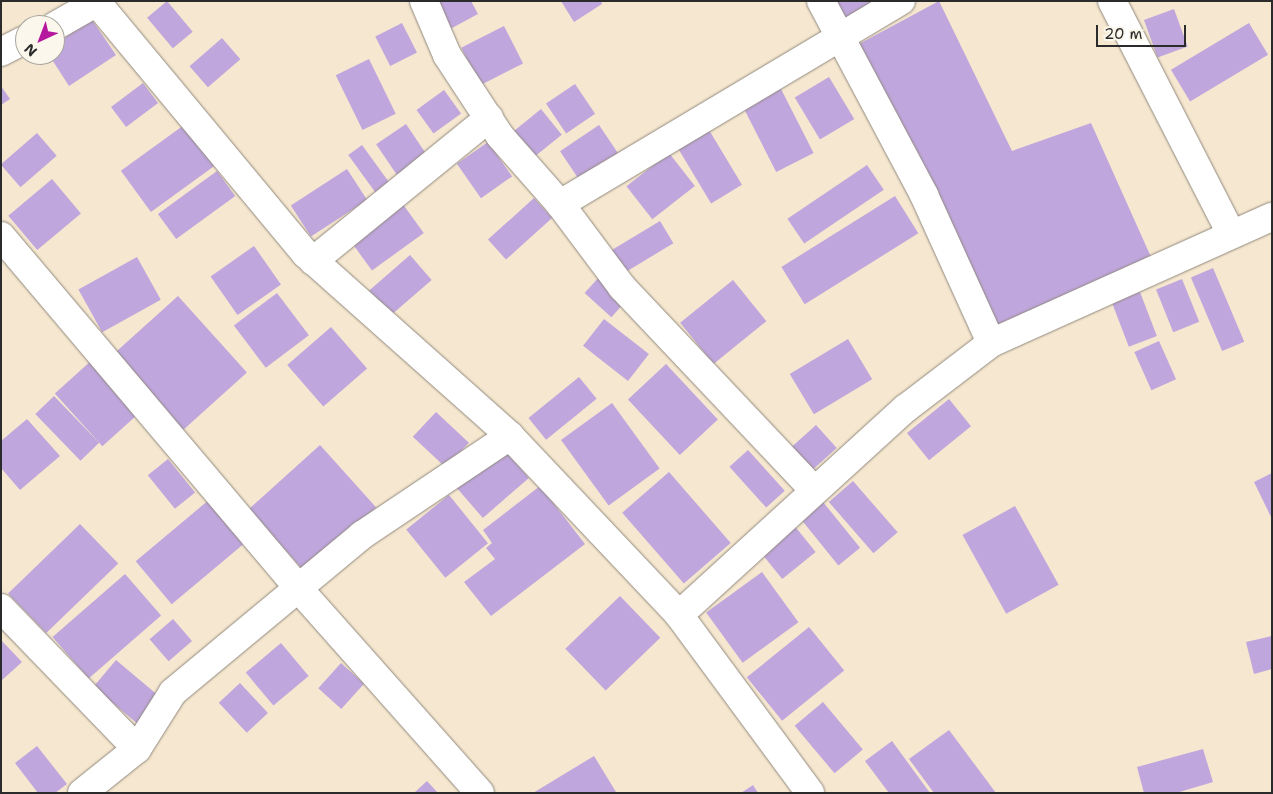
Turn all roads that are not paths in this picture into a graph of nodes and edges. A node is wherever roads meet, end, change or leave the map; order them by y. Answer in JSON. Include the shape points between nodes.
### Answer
{"nodes":[{"id":1,"x":424,"y":1,"type":"edge"},
{"id":2,"x":821,"y":1,"type":"edge"},
{"id":3,"x":901,"y":1,"type":"edge"},
{"id":4,"x":1112,"y":1,"type":"edge"},
{"id":5,"x":99,"y":3,"type":"edge"},
{"id":6,"x":65,"y":21,"type":"edge"},
{"id":7,"x":841,"y":36,"type":"junction"},
{"id":8,"x":15,"y":45,"type":"edge"},
{"id":9,"x":1,"y":52,"type":"edge"},
{"id":10,"x":489,"y":118,"type":"junction"},
{"id":11,"x":560,"y":204,"type":"junction"},
{"id":12,"x":1272,"y":217,"type":"edge"},
{"id":13,"x":1231,"y":234,"type":"junction"},
{"id":14,"x":1,"y":236,"type":"edge"},
{"id":15,"x":313,"y":261,"type":"junction"},
{"id":16,"x":991,"y":344,"type":"junction"},
{"id":17,"x":510,"y":436,"type":"junction"},
{"id":18,"x":814,"y":490,"type":"junction"},
{"id":19,"x":298,"y":588,"type":"junction"},
{"id":20,"x":1,"y":608,"type":"edge"},
{"id":21,"x":679,"y":615,"type":"junction"},
{"id":22,"x":138,"y":749,"type":"junction"},
{"id":23,"x":82,"y":793,"type":"edge"},
{"id":24,"x":480,"y":793,"type":"edge"},
{"id":25,"x":810,"y":793,"type":"edge"}],
"edges":[{"from":1,"to":10,"type":"street","via":[[447,56]]},
{"from":2,"to":7,"type":"street"},
{"from":3,"to":7,"type":"street"},
{"from":4,"to":13,"type":"street"},
{"from":5,"to":6,"type":"street"},
{"from":5,"to":15,"type":"street"},
{"from":7,"to":11,"type":"street"},
{"from":7,"to":16,"type":"street","via":[[924,196]]},
{"from":8,"to":9,"type":"street"},
{"from":10,"to":11,"type":"street"},
{"from":10,"to":15,"type":"street"},
{"from":11,"to":18,"type":"street","via":[[622,288]]},
{"from":12,"to":13,"type":"street"},
{"from":13,"to":16,"type":"street"},
{"from":14,"to":19,"type":"street"},
{"from":15,"to":17,"type":"street"},
{"from":16,"to":18,"type":"street","via":[[906,408]]},
{"from":17,"to":19,"type":"street","via":[[362,535]]},
{"from":17,"to":21,"type":"street"},
{"from":18,"to":21,"type":"street"},
{"from":19,"to":22,"type":"street","via":[[173,692]]},
{"from":19,"to":24,"type":"street"},
{"from":20,"to":22,"type":"street"},
{"from":21,"to":25,"type":"street"},
{"from":22,"to":23,"type":"street"}]}
